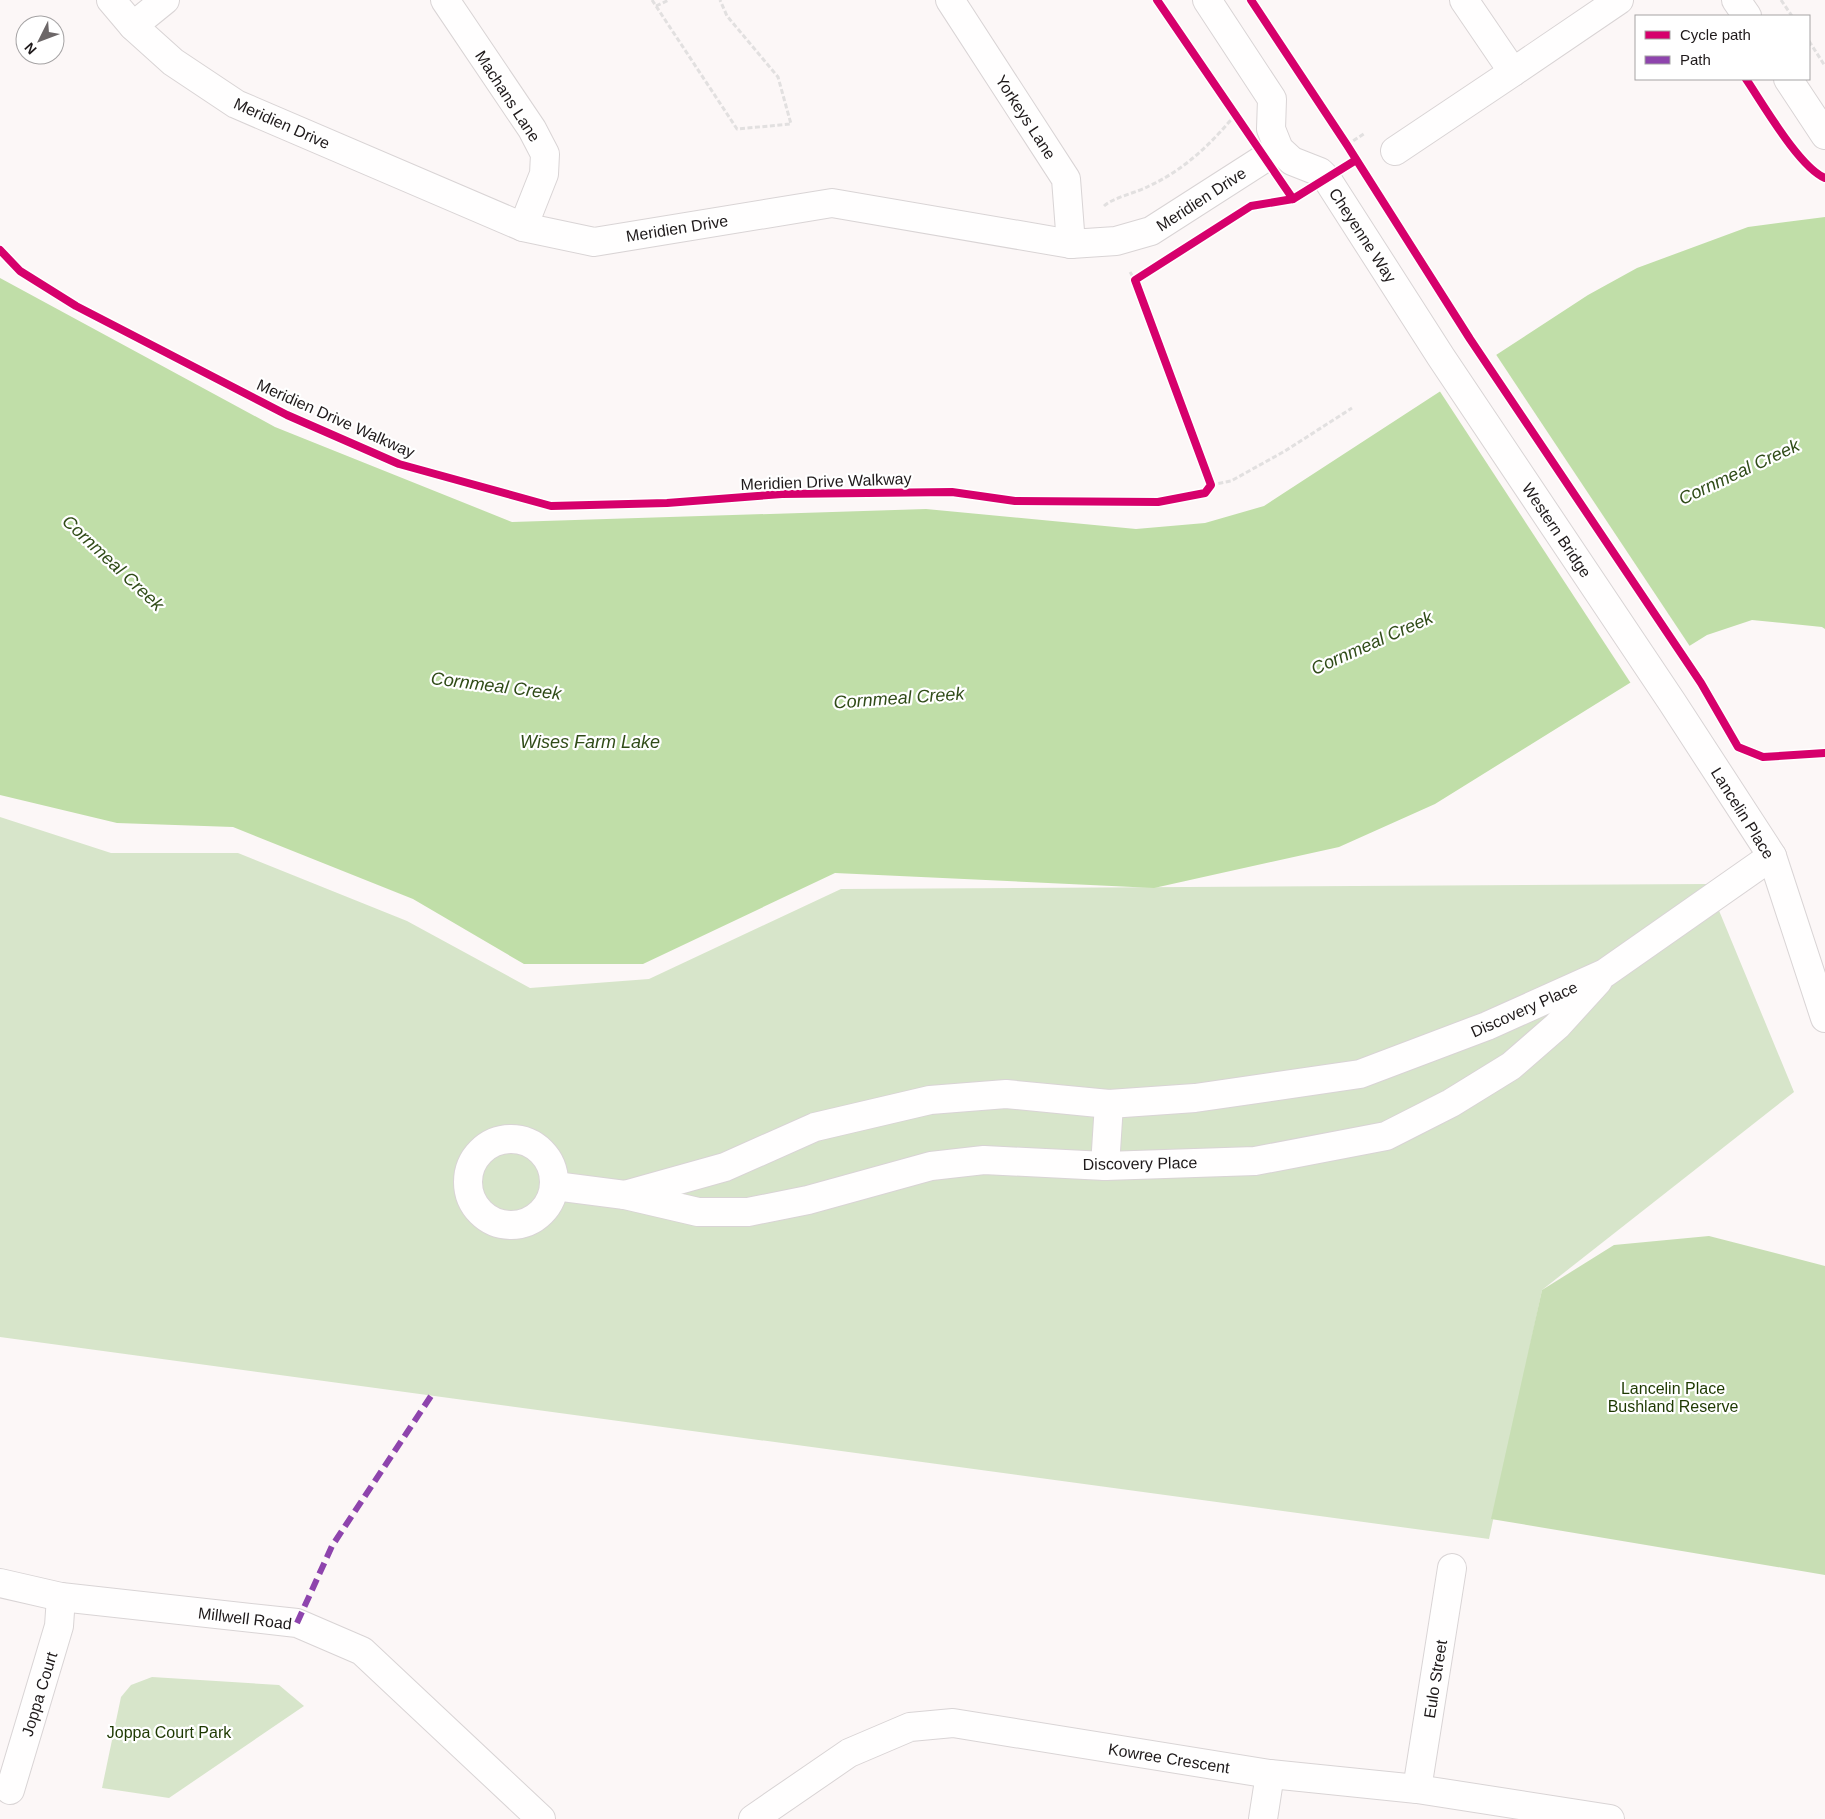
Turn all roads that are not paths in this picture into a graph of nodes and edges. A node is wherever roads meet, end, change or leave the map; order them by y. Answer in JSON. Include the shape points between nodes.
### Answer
{"nodes":[{"id":1,"x":111,"y":0,"type":"edge"},
{"id":2,"x":165,"y":0,"type":"edge"},
{"id":3,"x":445,"y":0,"type":"edge"},
{"id":4,"x":950,"y":0,"type":"edge"},
{"id":5,"x":1207,"y":0,"type":"edge"},
{"id":6,"x":1464,"y":0,"type":"edge"},
{"id":7,"x":1619,"y":0,"type":"edge"},
{"id":8,"x":133,"y":26,"type":"junction"},
{"id":9,"x":1512,"y":72,"type":"junction"},
{"id":10,"x":1789,"y":80,"type":"edge"},
{"id":11,"x":1825,"y":135,"type":"edge"},
{"id":12,"x":1395,"y":151,"type":"dead end"},
{"id":13,"x":1271,"y":153,"type":"junction"},
{"id":14,"x":523,"y":227,"type":"junction"},
{"id":15,"x":1072,"y":244,"type":"junction"},
{"id":16,"x":1442,"y":357,"type":"joint"},
{"id":17,"x":1672,"y":702,"type":"joint"},
{"id":18,"x":1772,"y":856,"type":"junction"},
{"id":19,"x":1605,"y":973,"type":"junction"},
{"id":20,"x":1825,"y":1018,"type":"edge"},
{"id":21,"x":1109,"y":1104,"type":"junction"},
{"id":22,"x":1105,"y":1166,"type":"junction"},
{"id":23,"x":555,"y":1186,"type":"dead end"},
{"id":24,"x":625,"y":1195,"type":"junction"},
{"id":25,"x":1452,"y":1568,"type":"dead end"},
{"id":26,"x":0,"y":1583,"type":"edge"},
{"id":27,"x":61,"y":1597,"type":"junction"},
{"id":28,"x":1270,"y":1774,"type":"junction"},
{"id":29,"x":1417,"y":1789,"type":"junction"},
{"id":30,"x":10,"y":1790,"type":"dead end"},
{"id":31,"x":541,"y":1819,"type":"edge"},
{"id":32,"x":753,"y":1819,"type":"edge"},
{"id":33,"x":1263,"y":1819,"type":"edge"},
{"id":34,"x":1610,"y":1819,"type":"edge"}],
"edges":[{"from":1,"to":8,"type":"street","name":"Meridien Drive"},
{"from":2,"to":8,"type":"street"},
{"from":3,"to":14,"type":"street","name":"Machans Lane","via":[[532,129],[545,154],[544,174]]},
{"from":4,"to":15,"type":"street","name":"Yorkeys Lane","via":[[1066,179]]},
{"from":5,"to":13,"type":"street","via":[[1272,99]]},
{"from":6,"to":9,"type":"street"},
{"from":7,"to":9,"type":"street"},
{"from":8,"to":14,"type":"street","name":"Meridien Drive","via":[[173,62],[236,104]]},
{"from":9,"to":12,"type":"street"},
{"from":10,"to":11,"type":"street"},
{"from":13,"to":15,"type":"street","name":"Meridien Drive","via":[[1151,231],[1116,242]]},
{"from":13,"to":16,"type":"street","name":"Cheyenne Way","via":[[1320,172],[1327,179]]},
{"from":14,"to":15,"type":"street","name":"Meridien Drive","via":[[594,242],[832,203]]},
{"from":16,"to":17,"type":"street","name":"Western Bridge"},
{"from":17,"to":18,"type":"street","name":"Lancelin Place"},
{"from":18,"to":19,"type":"street","name":"Discovery Place"},
{"from":18,"to":20,"type":"street","name":"Lancelin Place"},
{"from":19,"to":21,"type":"street","name":"Discovery Place","via":[[1487,1026],[1360,1074],[1195,1098]]},
{"from":19,"to":22,"type":"street","name":"Discovery Place","via":[[1556,1026],[1511,1066],[1451,1103],[1386,1136],[1255,1162]]},
{"from":21,"to":22,"type":"street"},
{"from":21,"to":24,"type":"street","name":"Discovery Place","via":[[1006,1094],[930,1100],[814,1127],[726,1167]]},
{"from":22,"to":24,"type":"street","name":"Discovery Place","via":[[984,1160],[931,1166],[808,1200],[748,1212],[698,1212]]},
{"from":23,"to":24,"type":"street","name":"Discovery Place"},
{"from":25,"to":29,"type":"street","name":"Eulo Street"},
{"from":26,"to":27,"type":"street","name":"Millwell Road"},
{"from":27,"to":30,"type":"street","name":"Joppa Court","via":[[59,1626]]},
{"from":27,"to":31,"type":"street","name":"Millwell Road","via":[[297,1623],[362,1651]]},
{"from":28,"to":29,"type":"street","name":"Kowree Crescent"},
{"from":28,"to":32,"type":"street","name":"Kowree Crescent","via":[[953,1723],[927,1725],[910,1727],[849,1753]]},
{"from":28,"to":33,"type":"street"},
{"from":29,"to":34,"type":"street","name":"Kowree Crescent"}]}
